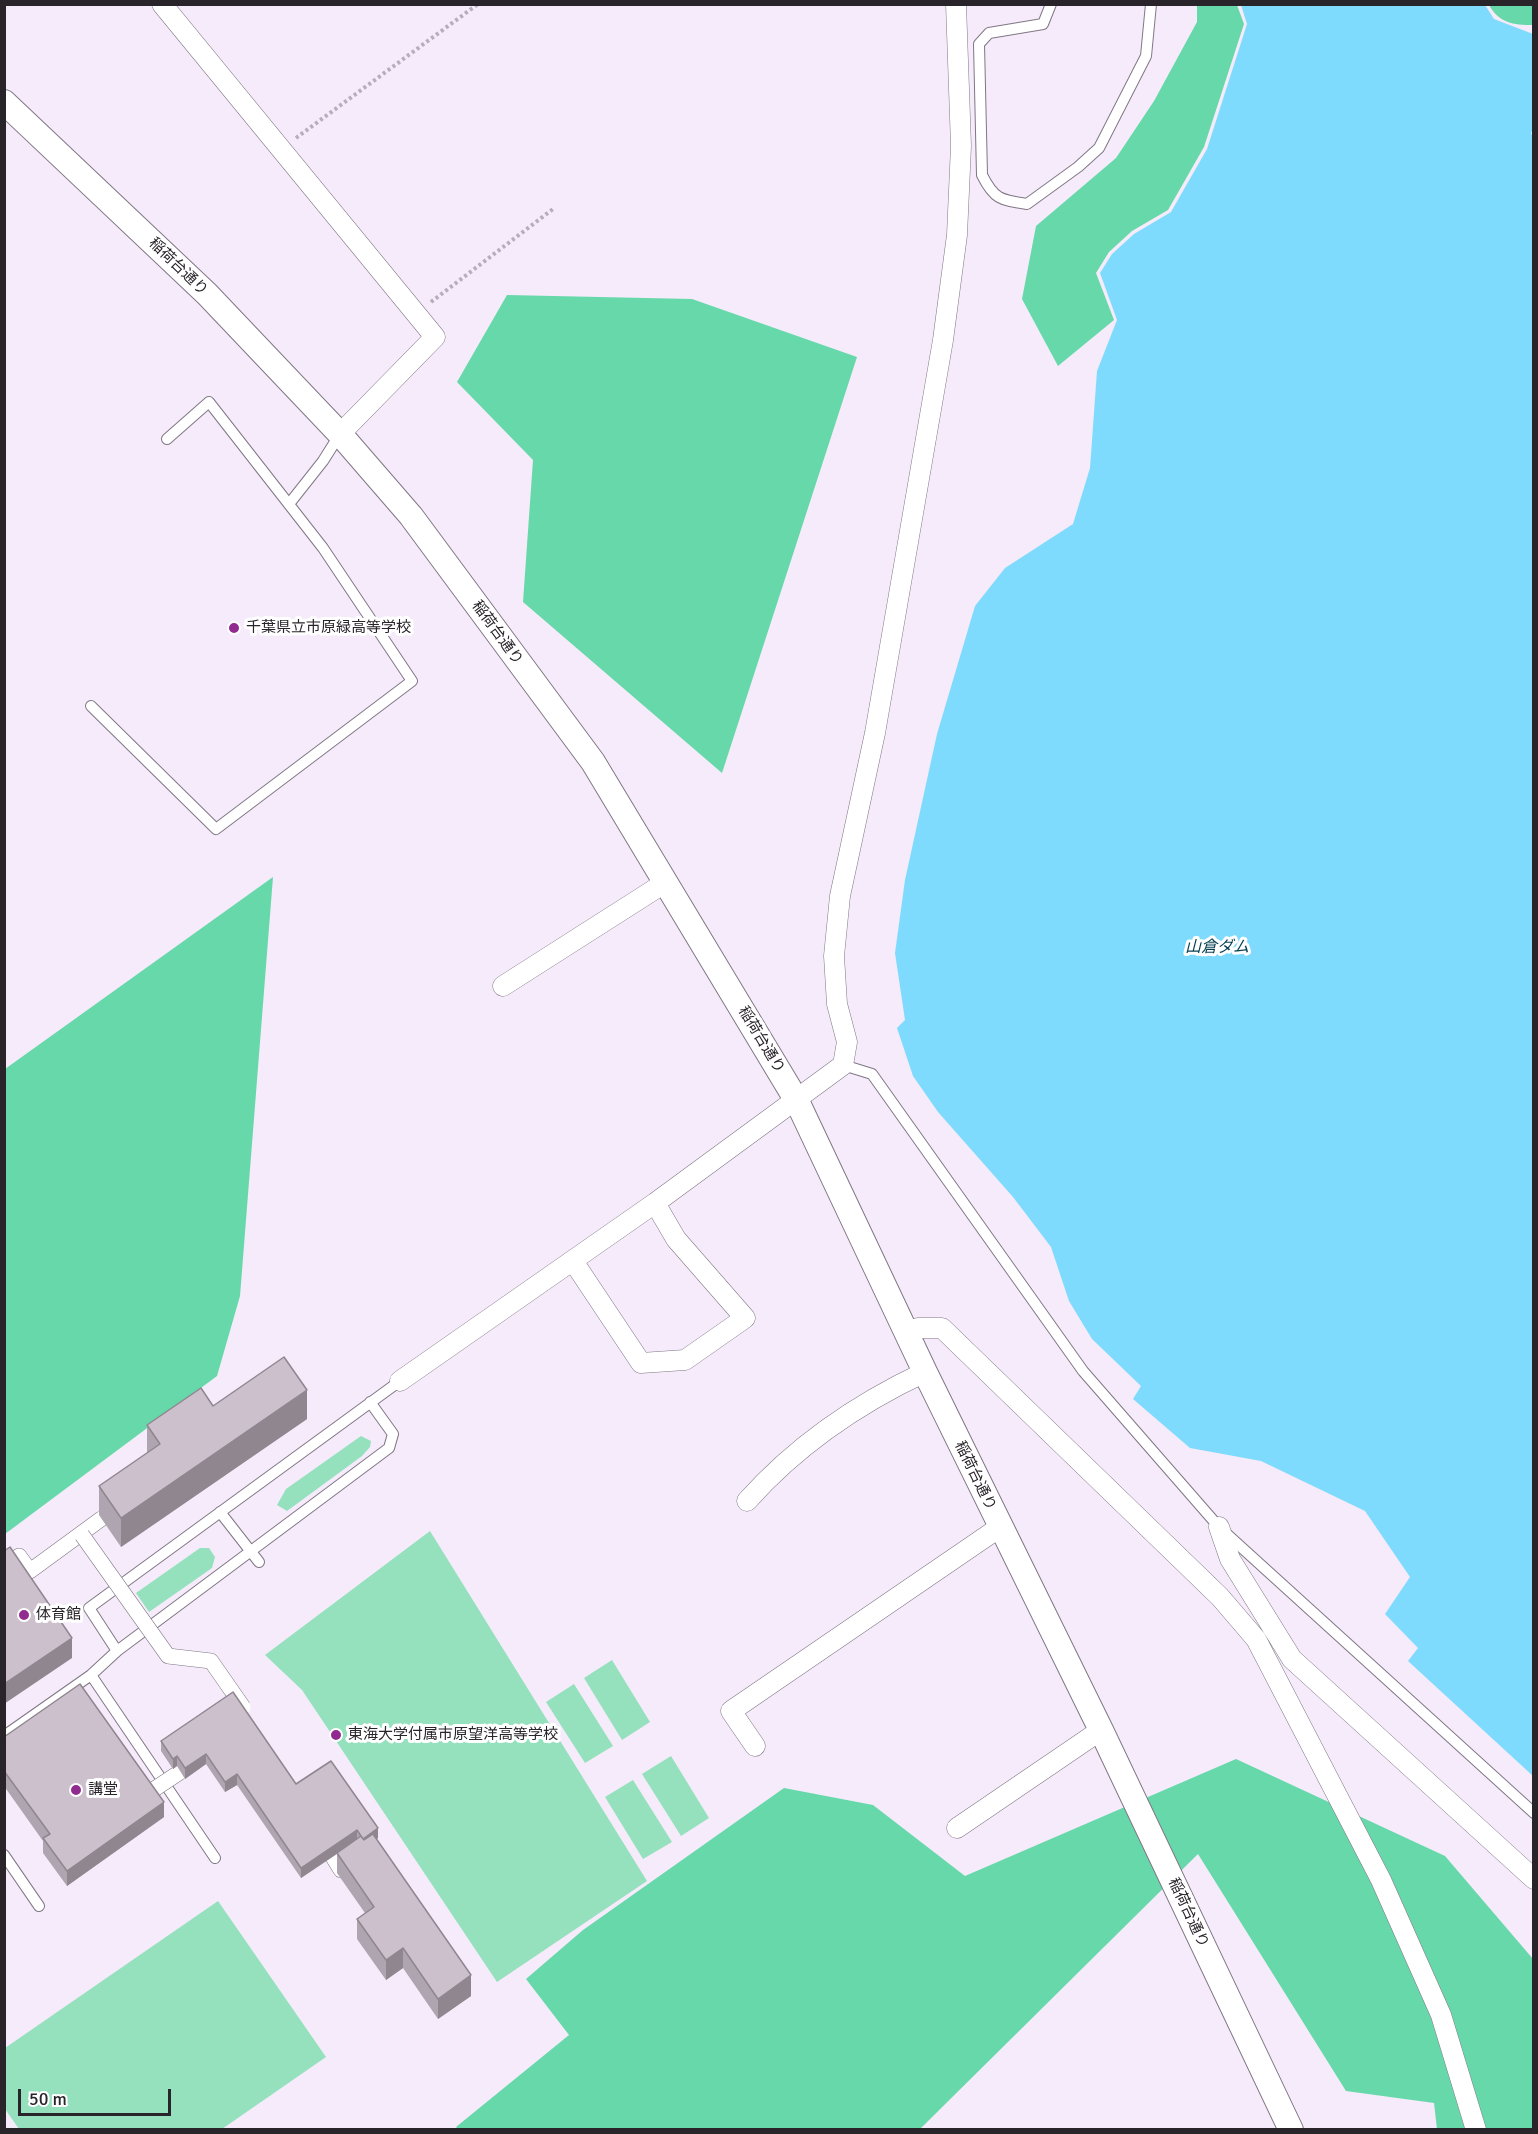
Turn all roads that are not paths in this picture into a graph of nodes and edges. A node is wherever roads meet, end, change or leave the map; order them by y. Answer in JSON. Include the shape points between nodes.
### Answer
{"nodes":[{"id":1,"x":162,"y":4,"type":"edge"},
{"id":2,"x":956,"y":4,"type":"edge"},
{"id":3,"x":1051,"y":4,"type":"edge"},
{"id":4,"x":1151,"y":4,"type":"edge"},
{"id":5,"x":4,"y":102,"type":"edge"},
{"id":6,"x":340,"y":434,"type":"junction"},
{"id":7,"x":167,"y":439,"type":"dead end"},
{"id":8,"x":289,"y":504,"type":"junction"},
{"id":9,"x":91,"y":706,"type":"dead end"},
{"id":10,"x":666,"y":882,"type":"junction"},
{"id":11,"x":503,"y":986,"type":"dead end"},
{"id":12,"x":843,"y":1065,"type":"junction"},
{"id":13,"x":796,"y":1101,"type":"junction"},
{"id":14,"x":655,"y":1203,"type":"junction"},
{"id":15,"x":573,"y":1262,"type":"junction"},
{"id":16,"x":906,"y":1332,"type":"junction"},
{"id":17,"x":925,"y":1372,"type":"junction"},
{"id":18,"x":400,"y":1381,"type":"joint"},
{"id":19,"x":370,"y":1402,"type":"junction"},
{"id":20,"x":747,"y":1501,"type":"dead end"},
{"id":21,"x":220,"y":1512,"type":"junction"},
{"id":22,"x":101,"y":1519,"type":"edge"},
{"id":23,"x":1000,"y":1527,"type":"junction"},
{"id":24,"x":1219,"y":1527,"type":"junction"},
{"id":25,"x":82,"y":1535,"type":"junction"},
{"id":26,"x":251,"y":1552,"type":"junction"},
{"id":27,"x":259,"y":1562,"type":"dead end"},
{"id":28,"x":4,"y":1566,"type":"edge"},
{"id":29,"x":117,"y":1651,"type":"junction"},
{"id":30,"x":91,"y":1675,"type":"junction"},
{"id":31,"x":250,"y":1718,"type":"edge"},
{"id":32,"x":1101,"y":1730,"type":"junction"},
{"id":33,"x":4,"y":1736,"type":"edge"},
{"id":34,"x":755,"y":1746,"type":"dead end"},
{"id":35,"x":180,"y":1772,"type":"edge"},
{"id":36,"x":147,"y":1794,"type":"edge"},
{"id":37,"x":1533,"y":1813,"type":"edge"},
{"id":38,"x":957,"y":1828,"type":"dead end"},
{"id":39,"x":4,"y":1855,"type":"edge"},
{"id":40,"x":215,"y":1858,"type":"dead end"},
{"id":41,"x":1533,"y":1879,"type":"edge"},
{"id":42,"x":39,"y":1905,"type":"dead end"},
{"id":43,"x":1291,"y":2130,"type":"edge"},
{"id":44,"x":1476,"y":2130,"type":"edge"}],
"edges":[{"from":1,"to":6,"type":"street","via":[[435,337]]},
{"from":2,"to":12,"type":"street","via":[[961,146],[957,235],[943,340],[877,722],[840,896],[834,956],[837,1004],[847,1042]]},
{"from":3,"to":4,"type":"lane","via":[[1043,24],[989,33],[979,44],[982,175],[991,193],[1004,201],[1027,204],[1099,148],[1146,56]]},
{"from":5,"to":6,"type":"street","name":"稲荷台通り","via":[[207,294]]},
{"from":6,"to":8,"type":"lane"},
{"from":6,"to":10,"type":"street","name":"稲荷台通り","via":[[411,516],[593,762]]},
{"from":7,"to":8,"type":"lane","via":[[209,402]]},
{"from":8,"to":9,"type":"lane","via":[[412,681],[216,829]]},
{"from":10,"to":11,"type":"street"},
{"from":10,"to":13,"type":"street","name":"稲荷台通り"},
{"from":12,"to":13,"type":"street"},
{"from":12,"to":24,"type":"lane","via":[[872,1074],[1083,1371]]},
{"from":13,"to":14,"type":"street"},
{"from":13,"to":16,"type":"street","name":"稲荷台通り"},
{"from":14,"to":15,"type":"street"},
{"from":14,"to":15,"type":"street","via":[[676,1239],[745,1318],[685,1360],[641,1363]]},
{"from":15,"to":18,"type":"street"},
{"from":16,"to":17,"type":"street","name":"稲荷台通り"},
{"from":16,"to":44,"type":"street","via":[[942,1328],[1220,1597],[1256,1639],[1381,1881],[1441,2015]]},
{"from":17,"to":20,"type":"street","via":[[882,1392],[835,1423]]},
{"from":17,"to":23,"type":"street","name":"稲荷台通り"},
{"from":18,"to":19,"type":"lane"},
{"from":19,"to":21,"type":"lane"},
{"from":19,"to":26,"type":"lane","via":[[393,1434],[389,1448]]},
{"from":21,"to":26,"type":"lane"},
{"from":21,"to":29,"type":"lane","via":[[89,1608]]},
{"from":22,"to":25,"type":"street"},
{"from":23,"to":32,"type":"street","name":"稲荷台通り"},
{"from":23,"to":34,"type":"street","via":[[731,1711]]},
{"from":24,"to":37,"type":"lane"},
{"from":24,"to":41,"type":"street","via":[[1230,1559],[1292,1659]]},
{"from":25,"to":28,"type":"street","via":[[30,1571],[19,1556]]},
{"from":25,"to":31,"type":"street","bridge":true,"via":[[168,1656],[211,1661]]},
{"from":26,"to":27,"type":"lane"},
{"from":26,"to":29,"type":"lane"},
{"from":29,"to":30,"type":"lane"},
{"from":30,"to":33,"type":"lane"},
{"from":30,"to":40,"type":"lane"},
{"from":32,"to":38,"type":"street"},
{"from":32,"to":43,"type":"street","name":"稲荷台通り"},
{"from":35,"to":36,"type":"street","bridge":true},
{"from":39,"to":42,"type":"lane"}]}
